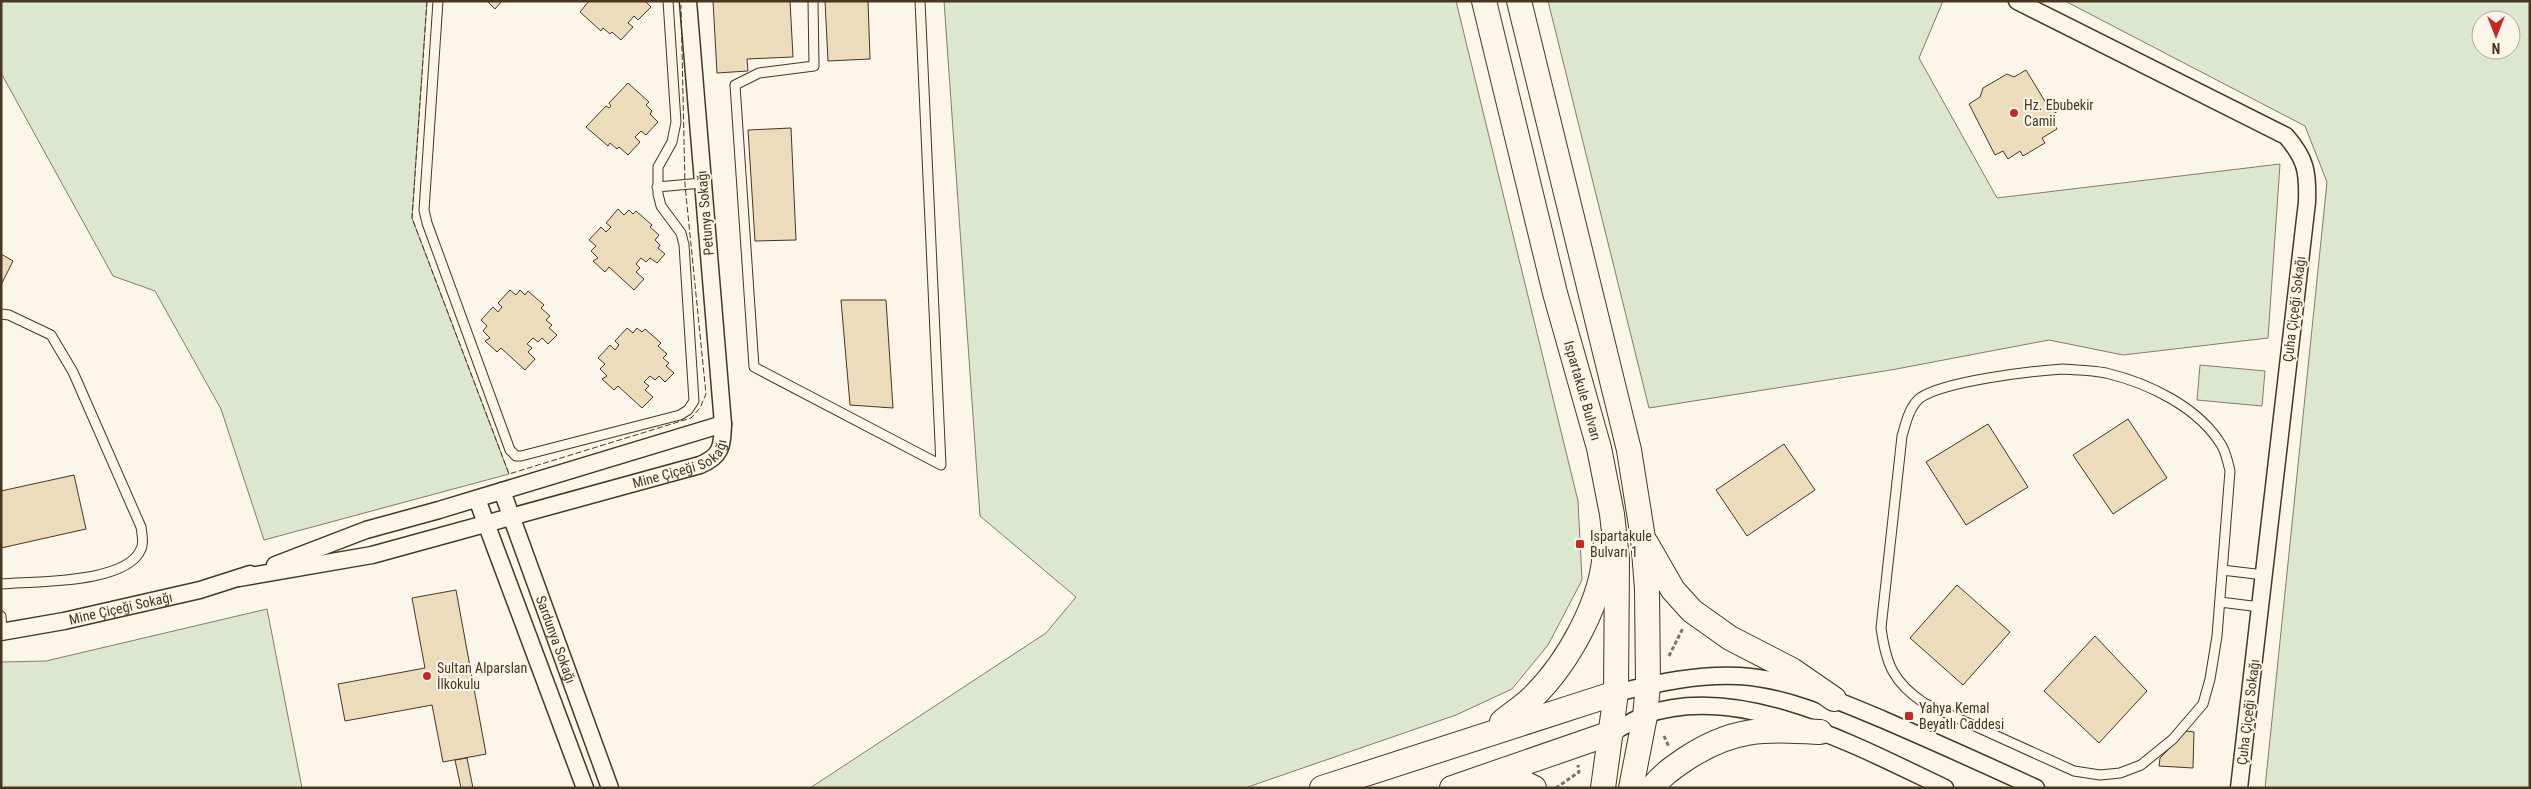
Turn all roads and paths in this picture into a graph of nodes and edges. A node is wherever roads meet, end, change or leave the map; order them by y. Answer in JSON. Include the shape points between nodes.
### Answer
{"nodes":[{"id":1,"x":438,"y":1,"type":"edge"},
{"id":2,"x":668,"y":1,"type":"edge"},
{"id":3,"x":688,"y":1,"type":"edge"},
{"id":4,"x":813,"y":1,"type":"edge"},
{"id":5,"x":920,"y":1,"type":"edge"},
{"id":6,"x":1484,"y":1,"type":"edge"},
{"id":7,"x":1519,"y":1,"type":"edge"},
{"id":8,"x":2017,"y":1,"type":"edge"},
{"id":9,"x":702,"y":183,"type":"junction"},
{"id":10,"x":657,"y":187,"type":"junction"},
{"id":11,"x":1,"y":314,"type":"edge"},
{"id":12,"x":723,"y":424,"type":"junction"},
{"id":13,"x":1606,"y":477,"type":"junction"},
{"id":14,"x":502,"y":491,"type":"junction"},
{"id":15,"x":477,"y":498,"type":"junction"},
{"id":16,"x":511,"y":516,"type":"junction"},
{"id":17,"x":486,"y":524,"type":"junction"},
{"id":18,"x":1643,"y":538,"type":"junction"},
{"id":19,"x":2222,"y":570,"type":"junction"},
{"id":20,"x":2264,"y":575,"type":"junction"},
{"id":21,"x":239,"y":578,"type":"junction"},
{"id":22,"x":1,"y":584,"type":"edge"},
{"id":23,"x":2220,"y":602,"type":"junction"},
{"id":24,"x":2260,"y":607,"type":"junction"},
{"id":25,"x":1,"y":616,"type":"edge"},
{"id":26,"x":1683,"y":627,"type":"dead end"},
{"id":27,"x":1,"y":632,"type":"edge"},
{"id":28,"x":1667,"y":659,"type":"dead end"},
{"id":29,"x":1648,"y":684,"type":"junction"},
{"id":30,"x":1616,"y":693,"type":"junction"},
{"id":31,"x":1834,"y":699,"type":"junction"},
{"id":32,"x":1645,"y":716,"type":"junction"},
{"id":33,"x":1489,"y":732,"type":"junction"},
{"id":34,"x":1820,"y":732,"type":"junction"},
{"id":35,"x":1612,"y":733,"type":"junction"},
{"id":36,"x":1577,"y":762,"type":"dead end"},
{"id":37,"x":1460,"y":785,"type":"edge"},
{"id":38,"x":585,"y":788,"type":"edge"},
{"id":39,"x":610,"y":788,"type":"edge"},
{"id":40,"x":1322,"y":788,"type":"edge"},
{"id":41,"x":1534,"y":788,"type":"edge"},
{"id":42,"x":1556,"y":788,"type":"edge"},
{"id":43,"x":1603,"y":788,"type":"edge"},
{"id":44,"x":1632,"y":788,"type":"edge"},
{"id":45,"x":1652,"y":788,"type":"edge"},
{"id":46,"x":1945,"y":788,"type":"edge"},
{"id":47,"x":2036,"y":788,"type":"edge"},
{"id":48,"x":2239,"y":788,"type":"edge"}],
"edges":[{"from":1,"to":10,"type":"lane","via":[[426,217],[510,450],[516,456],[680,415],[694,401],[684,245],[681,233],[661,206]]},
{"from":2,"to":10,"type":"lane","via":[[676,122],[672,142],[658,168]]},
{"from":3,"to":9,"type":"street","name":"Petunya Sokağı"},
{"from":4,"to":5,"type":"lane","via":[[814,66],[759,73],[736,85],[754,367],[941,465]]},
{"from":6,"to":13,"type":"main road","name":"Ispartakule Bulvarı","via":[[1553,283]]},
{"from":7,"to":18,"type":"main road","name":"Ispartakule Bulvarı","via":[[1629,450]]},
{"from":8,"to":20,"type":"street","name":"Çuha Çiçeği Sokağı","via":[[2286,136],[2299,151],[2307,172],[2306,202]]},
{"from":9,"to":10,"type":"lane"},
{"from":9,"to":12,"type":"street","name":"Petunya Sokağı"},
{"from":11,"to":22,"type":"lane","via":[[52,336],[73,372],[141,526],[142,548],[131,564],[104,575]]},
{"from":12,"to":14,"type":"street","name":"Mine Çiçeği Sokağı"},
{"from":12,"to":16,"type":"street","name":"Mine Çiçeği Sokağı","via":[[722,444],[711,460]]},
{"from":13,"to":30,"type":"main road","name":"Ispartakule Bulvarı","via":[[1617,559]]},
{"from":13,"to":33,"type":"main road","via":[[1605,566],[1588,618],[1532,698]]},
{"from":14,"to":15,"type":"street","name":"Mine Çiçeği Sokağı"},
{"from":14,"to":16,"type":"street","name":"Sardunya Sokağı"},
{"from":15,"to":17,"type":"street","name":"Sardunya Sokağı"},
{"from":15,"to":21,"type":"street","name":"Mine Çiçeği Sokağı","via":[[366,530]]},
{"from":16,"to":17,"type":"street","name":"Mine Çiçeği Sokağı"},
{"from":16,"to":39,"type":"street","name":"Sardunya Sokağı"},
{"from":17,"to":21,"type":"street","name":"Mine Çiçeği Sokağı","via":[[372,555]]},
{"from":17,"to":38,"type":"street","name":"Sardunya Sokağı"},
{"from":18,"to":29,"type":"main road","name":"Ispartakule Bulvarı"},
{"from":18,"to":31,"type":"main road","via":[[1673,590],[1692,612],[1730,638],[1792,670]]},
{"from":19,"to":20,"type":"lane"},
{"from":19,"to":23,"type":"lane"},
{"from":19,"to":23,"type":"lane","via":[[2230,488],[2230,471],[2223,447],[2210,430],[2179,404],[2134,381],[2104,373],[2063,369],[2026,371],[1937,390],[1919,399],[1908,416],[1902,436],[1881,628],[1885,654],[1894,676],[1909,693],[1924,703],[2074,771],[2100,776],[2120,773],[2141,765],[2173,739],[2203,704],[2210,679]]},
{"from":20,"to":24,"type":"street","name":"Çuha Çiçeği Sokağı"},
{"from":21,"to":27,"type":"street","name":"Mine Çiçeği Sokağı","via":[[64,621]]},
{"from":23,"to":24,"type":"lane"},
{"from":24,"to":48,"type":"street","name":"Çuha Çiçeği Sokağı"},
{"from":25,"to":27,"type":"lane"},
{"from":26,"to":28,"type":"path"},
{"from":29,"to":30,"type":"street"},
{"from":29,"to":31,"type":"street","via":[[1710,676],[1741,676]]},
{"from":29,"to":32,"type":"main road","name":"Ispartakule Bulvarı"},
{"from":30,"to":33,"type":"main road"},
{"from":30,"to":35,"type":"main road","name":"Ispartakule Bulvarı"},
{"from":31,"to":47,"type":"street"},
{"from":32,"to":34,"type":"street","via":[[1681,708],[1717,706],[1765,712]]},
{"from":32,"to":35,"type":"street"},
{"from":32,"to":44,"type":"main road","name":"Ispartakule Bulvarı"},
{"from":33,"to":40,"type":"main road"},
{"from":34,"to":45,"type":"main road","via":[[1773,730],[1734,734],[1660,776]]},
{"from":34,"to":46,"type":"street"},
{"from":35,"to":37,"type":"main road"},
{"from":35,"to":43,"type":"main road","name":"Ispartakule Bulvarı"},
{"from":36,"to":42,"type":"path","via":[[1579,772]]},
{"from":37,"to":41,"type":"main road","via":[[1524,783]]}]}
